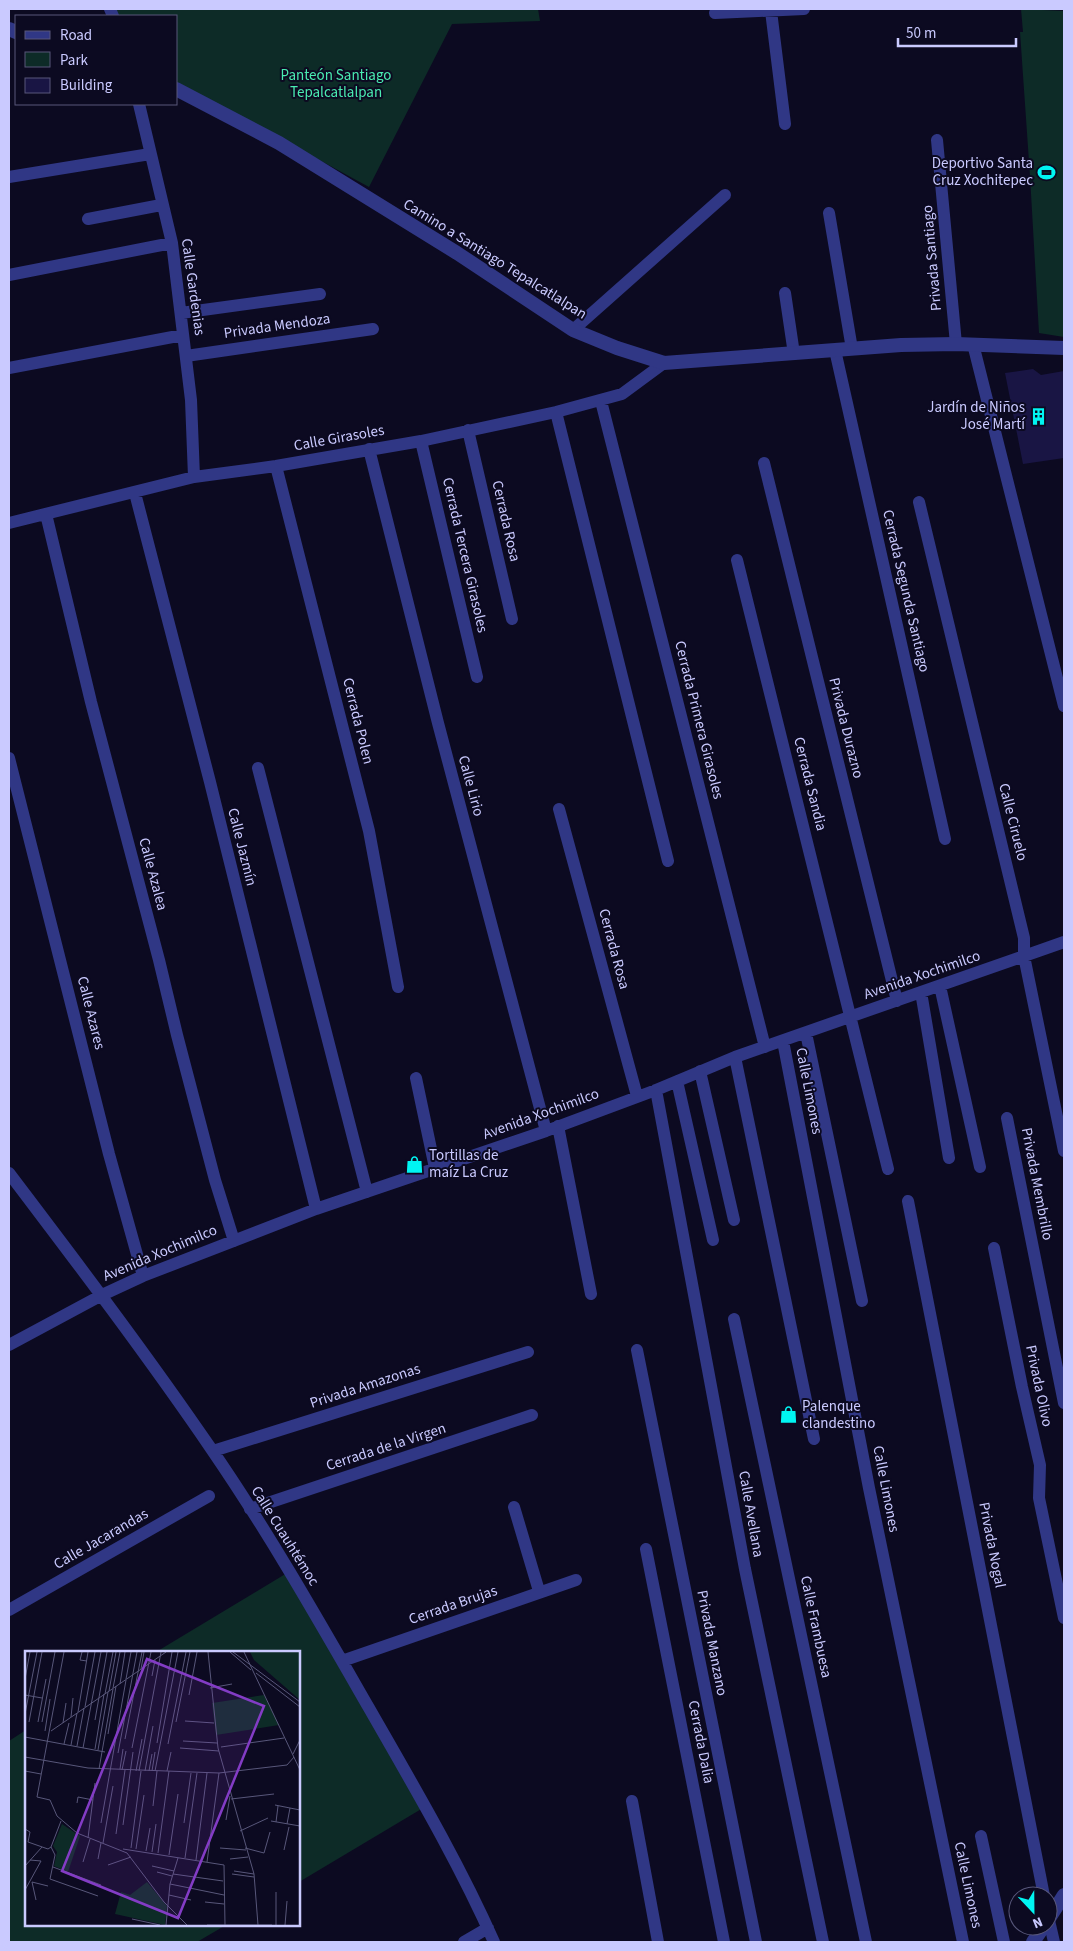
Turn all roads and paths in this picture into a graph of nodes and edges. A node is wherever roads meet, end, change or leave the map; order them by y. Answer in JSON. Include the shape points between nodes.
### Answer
{"nodes":[{"id":1,"x":804,"y":9,"type":"edge"},
{"id":2,"x":771,"y":11,"type":"junction"},
{"id":3,"x":715,"y":13,"type":"dead end"},
{"id":4,"x":178,"y":89,"type":"edge"},
{"id":5,"x":139,"y":105,"type":"edge"},
{"id":6,"x":785,"y":124,"type":"dead end"},
{"id":7,"x":937,"y":140,"type":"dead end"},
{"id":8,"x":150,"y":154,"type":"junction"},
{"id":9,"x":9,"y":177,"type":"edge"},
{"id":10,"x":725,"y":195,"type":"dead end"},
{"id":11,"x":161,"y":205,"type":"junction"},
{"id":12,"x":829,"y":213,"type":"dead end"},
{"id":13,"x":88,"y":219,"type":"dead end"},
{"id":14,"x":172,"y":243,"type":"junction"},
{"id":15,"x":9,"y":276,"type":"edge"},
{"id":16,"x":785,"y":293,"type":"dead end"},
{"id":17,"x":320,"y":294,"type":"dead end"},
{"id":18,"x":181,"y":313,"type":"junction"},
{"id":19,"x":373,"y":329,"type":"dead end"},
{"id":20,"x":574,"y":330,"type":"junction"},
{"id":21,"x":183,"y":335,"type":"junction"},
{"id":22,"x":956,"y":344,"type":"junction"},
{"id":23,"x":973,"y":344,"type":"junction"},
{"id":24,"x":1064,"y":348,"type":"edge"},
{"id":25,"x":852,"y":349,"type":"junction"},
{"id":26,"x":835,"y":350,"type":"junction"},
{"id":27,"x":794,"y":354,"type":"junction"},
{"id":28,"x":186,"y":356,"type":"junction"},
{"id":29,"x":664,"y":363,"type":"junction"},
{"id":30,"x":9,"y":368,"type":"edge"},
{"id":31,"x":602,"y":401,"type":"junction"},
{"id":32,"x":556,"y":412,"type":"junction"},
{"id":33,"x":468,"y":430,"type":"junction"},
{"id":34,"x":421,"y":441,"type":"junction"},
{"id":35,"x":369,"y":449,"type":"junction"},
{"id":36,"x":764,"y":463,"type":"dead end"},
{"id":37,"x":276,"y":466,"type":"junction"},
{"id":38,"x":194,"y":477,"type":"junction"},
{"id":39,"x":135,"y":493,"type":"junction"},
{"id":40,"x":919,"y":502,"type":"dead end"},
{"id":41,"x":46,"y":514,"type":"junction"},
{"id":42,"x":9,"y":523,"type":"edge"},
{"id":43,"x":737,"y":560,"type":"dead end"},
{"id":44,"x":512,"y":619,"type":"dead end"},
{"id":45,"x":1059,"y":664,"type":"edge"},
{"id":46,"x":477,"y":677,"type":"dead end"},
{"id":47,"x":1064,"y":706,"type":"edge"},
{"id":48,"x":9,"y":758,"type":"edge"},
{"id":49,"x":258,"y":768,"type":"dead end"},
{"id":50,"x":559,"y":809,"type":"dead end"},
{"id":51,"x":945,"y":839,"type":"dead end"},
{"id":52,"x":668,"y":861,"type":"dead end"},
{"id":53,"x":1064,"y":942,"type":"edge"},
{"id":54,"x":1024,"y":956,"type":"junction"},
{"id":55,"x":940,"y":986,"type":"junction"},
{"id":56,"x":398,"y":987,"type":"dead end"},
{"id":57,"x":921,"y":992,"type":"junction"},
{"id":58,"x":897,"y":1001,"type":"junction"},
{"id":59,"x":851,"y":1017,"type":"junction"},
{"id":60,"x":806,"y":1033,"type":"junction"},
{"id":61,"x":783,"y":1041,"type":"junction"},
{"id":62,"x":765,"y":1047,"type":"junction"},
{"id":63,"x":736,"y":1057,"type":"junction"},
{"id":64,"x":700,"y":1071,"type":"junction"},
{"id":65,"x":416,"y":1078,"type":"dead end"},
{"id":66,"x":677,"y":1081,"type":"junction"},
{"id":67,"x":656,"y":1090,"type":"junction"},
{"id":68,"x":637,"y":1096,"type":"junction"},
{"id":69,"x":1007,"y":1118,"type":"dead end"},
{"id":70,"x":552,"y":1128,"type":"junction"},
{"id":71,"x":1064,"y":1151,"type":"edge"},
{"id":72,"x":949,"y":1158,"type":"dead end"},
{"id":73,"x":980,"y":1167,"type":"dead end"},
{"id":74,"x":435,"y":1168,"type":"junction"},
{"id":75,"x":888,"y":1169,"type":"dead end"},
{"id":76,"x":9,"y":1173,"type":"edge"},
{"id":77,"x":367,"y":1192,"type":"junction"},
{"id":78,"x":908,"y":1201,"type":"dead end"},
{"id":79,"x":316,"y":1209,"type":"junction"},
{"id":80,"x":734,"y":1220,"type":"dead end"},
{"id":81,"x":712,"y":1240,"type":"dead end"},
{"id":82,"x":234,"y":1241,"type":"junction"},
{"id":83,"x":994,"y":1248,"type":"dead end"},
{"id":84,"x":143,"y":1276,"type":"junction"},
{"id":85,"x":591,"y":1294,"type":"dead end"},
{"id":86,"x":102,"y":1295,"type":"junction"},
{"id":87,"x":862,"y":1301,"type":"dead end"},
{"id":88,"x":734,"y":1319,"type":"dead end"},
{"id":89,"x":9,"y":1345,"type":"edge"},
{"id":90,"x":637,"y":1350,"type":"dead end"},
{"id":91,"x":528,"y":1352,"type":"dead end"},
{"id":92,"x":1064,"y":1403,"type":"edge"},
{"id":93,"x":532,"y":1415,"type":"dead end"},
{"id":94,"x":814,"y":1439,"type":"dead end"},
{"id":95,"x":213,"y":1451,"type":"junction"},
{"id":96,"x":209,"y":1496,"type":"dead end"},
{"id":97,"x":514,"y":1507,"type":"dead end"},
{"id":98,"x":250,"y":1509,"type":"junction"},
{"id":99,"x":646,"y":1549,"type":"dead end"},
{"id":100,"x":576,"y":1580,"type":"dead end"},
{"id":101,"x":539,"y":1591,"type":"junction"},
{"id":102,"x":9,"y":1610,"type":"edge"},
{"id":103,"x":1064,"y":1618,"type":"edge"},
{"id":104,"x":342,"y":1661,"type":"junction"},
{"id":105,"x":632,"y":1800,"type":"dead end"},
{"id":106,"x":982,"y":1836,"type":"dead end"},
{"id":107,"x":1042,"y":1886,"type":"edge"},
{"id":108,"x":488,"y":1928,"type":"junction"},
{"id":109,"x":464,"y":1942,"type":"edge"},
{"id":110,"x":494,"y":1942,"type":"edge"},
{"id":111,"x":658,"y":1942,"type":"edge"},
{"id":112,"x":724,"y":1942,"type":"edge"},
{"id":113,"x":756,"y":1942,"type":"edge"},
{"id":114,"x":823,"y":1942,"type":"edge"},
{"id":115,"x":866,"y":1942,"type":"edge"},
{"id":116,"x":963,"y":1942,"type":"edge"},
{"id":117,"x":1004,"y":1942,"type":"edge"}],
"edges":[{"from":1,"to":2,"type":"street"},
{"from":2,"to":3,"type":"street"},
{"from":2,"to":6,"type":"street"},
{"from":4,"to":20,"type":"street","name":"Camino a Santiago Tepalcatlalpan","via":[[279,143],[458,253]]},
{"from":5,"to":8,"type":"street","name":"Calle Gardenias"},
{"from":7,"to":22,"type":"street","name":"Privada Santiago"},
{"from":8,"to":9,"type":"street"},
{"from":8,"to":11,"type":"street","name":"Calle Gardenias"},
{"from":10,"to":20,"type":"street"},
{"from":11,"to":13,"type":"street"},
{"from":11,"to":14,"type":"street","name":"Calle Gardenias"},
{"from":12,"to":25,"type":"street"},
{"from":14,"to":15,"type":"street"},
{"from":14,"to":18,"type":"street","name":"Calle Gardenias"},
{"from":16,"to":27,"type":"street"},
{"from":17,"to":18,"type":"street"},
{"from":18,"to":21,"type":"street","name":"Calle Gardenias"},
{"from":19,"to":28,"type":"street","name":"Privada Mendoza"},
{"from":20,"to":29,"type":"street","name":"Camino a Santiago Tepalcatlalpan"},
{"from":21,"to":28,"type":"street","name":"Calle Gardenias"},
{"from":21,"to":30,"type":"street"},
{"from":22,"to":23,"type":"street","name":"Camino a Santiago Tepalcatlalpan"},
{"from":22,"to":25,"type":"street","name":"Camino a Santiago Tepalcatlalpan"},
{"from":23,"to":24,"type":"street","name":"Camino a Santiago Tepalcatlalpan"},
{"from":23,"to":45,"type":"street"},
{"from":25,"to":26,"type":"street","name":"Camino a Santiago Tepalcatlalpan"},
{"from":26,"to":27,"type":"street","name":"Camino a Santiago Tepalcatlalpan"},
{"from":26,"to":51,"type":"street","name":"Cerrada Segunda Santiago"},
{"from":27,"to":29,"type":"street","name":"Camino a Santiago Tepalcatlalpan"},
{"from":28,"to":38,"type":"street","name":"Calle Gardenias"},
{"from":29,"to":31,"type":"street","name":"Calle Girasoles","via":[[622,394]]},
{"from":31,"to":32,"type":"street","name":"Calle Girasoles"},
{"from":31,"to":62,"type":"street","name":"Cerrada Primera Girasoles"},
{"from":32,"to":33,"type":"street","name":"Calle Girasoles"},
{"from":32,"to":52,"type":"street"},
{"from":33,"to":34,"type":"street","name":"Calle Girasoles"},
{"from":33,"to":44,"type":"street","name":"Cerrada Rosa"},
{"from":34,"to":35,"type":"street","name":"Calle Girasoles"},
{"from":34,"to":46,"type":"street","name":"Cerrada Tercera Girasoles"},
{"from":35,"to":37,"type":"street","name":"Calle Girasoles"},
{"from":35,"to":70,"type":"street","name":"Calle Lirio","via":[[438,723]]},
{"from":36,"to":58,"type":"street","name":"Privada Durazno"},
{"from":37,"to":38,"type":"street","name":"Calle Girasoles"},
{"from":37,"to":56,"type":"street","name":"Cerrada Polen","via":[[369,831]]},
{"from":38,"to":39,"type":"street","name":"Calle Girasoles"},
{"from":39,"to":41,"type":"street","name":"Calle Girasoles"},
{"from":39,"to":79,"type":"street","name":"Calle Jazmín"},
{"from":40,"to":54,"type":"street","name":"Calle Ciruelo","via":[[1024,938]]},
{"from":41,"to":42,"type":"street","name":"Calle Girasoles"},
{"from":41,"to":82,"type":"street","name":"Calle Azalea","via":[[177,1035]]},
{"from":43,"to":59,"type":"street","name":"Cerrada Sandia"},
{"from":45,"to":47,"type":"street"},
{"from":48,"to":84,"type":"street","name":"Calle Azares"},
{"from":49,"to":77,"type":"street"},
{"from":50,"to":68,"type":"street","name":"Cerrada Rosa"},
{"from":53,"to":54,"type":"street","name":"Avenida Xochimilco"},
{"from":54,"to":55,"type":"street","name":"Avenida Xochimilco"},
{"from":54,"to":71,"type":"street","name":"Calle Ciruelo"},
{"from":55,"to":57,"type":"street","name":"Avenida Xochimilco"},
{"from":55,"to":73,"type":"street"},
{"from":57,"to":58,"type":"street","name":"Avenida Xochimilco"},
{"from":57,"to":72,"type":"street"},
{"from":58,"to":59,"type":"street","name":"Avenida Xochimilco"},
{"from":59,"to":60,"type":"street","name":"Avenida Xochimilco"},
{"from":59,"to":75,"type":"street","name":"Cerrada Sandia"},
{"from":60,"to":61,"type":"street","name":"Avenida Xochimilco"},
{"from":60,"to":87,"type":"street"},
{"from":61,"to":62,"type":"street","name":"Avenida Xochimilco"},
{"from":61,"to":116,"type":"street","name":"Calle Limones","via":[[869,1488]]},
{"from":62,"to":63,"type":"street","name":"Avenida Xochimilco"},
{"from":63,"to":64,"type":"street","name":"Avenida Xochimilco"},
{"from":63,"to":94,"type":"street"},
{"from":64,"to":66,"type":"street","name":"Avenida Xochimilco"},
{"from":64,"to":80,"type":"street"},
{"from":65,"to":74,"type":"street"},
{"from":66,"to":67,"type":"street","name":"Avenida Xochimilco"},
{"from":66,"to":81,"type":"street"},
{"from":67,"to":68,"type":"street","name":"Avenida Xochimilco"},
{"from":67,"to":114,"type":"street","name":"Calle Avellana","via":[[745,1569]]},
{"from":68,"to":70,"type":"street","name":"Avenida Xochimilco"},
{"from":69,"to":92,"type":"street","name":"Privada Membrillo"},
{"from":70,"to":74,"type":"street","name":"Avenida Xochimilco"},
{"from":70,"to":85,"type":"street","name":"Calle Lirio"},
{"from":74,"to":77,"type":"street","name":"Avenida Xochimilco"},
{"from":76,"to":86,"type":"street","name":"Calle Cuauhtémoc"},
{"from":77,"to":79,"type":"street","name":"Avenida Xochimilco"},
{"from":78,"to":107,"type":"street","name":"Privada Nogal"},
{"from":79,"to":82,"type":"street","name":"Avenida Xochimilco"},
{"from":82,"to":84,"type":"street","name":"Avenida Xochimilco"},
{"from":83,"to":103,"type":"street","name":"Privada Olivo","via":[[1040,1465],[1039,1498]]},
{"from":84,"to":86,"type":"street","name":"Avenida Xochimilco"},
{"from":86,"to":89,"type":"street","name":"Avenida Xochimilco"},
{"from":86,"to":95,"type":"street","name":"Calle Cuauhtémoc"},
{"from":88,"to":115,"type":"street","name":"Calle Frambuesa"},
{"from":90,"to":113,"type":"street","name":"Privada Manzano"},
{"from":91,"to":95,"type":"street","name":"Privada Amazonas"},
{"from":93,"to":98,"type":"street","name":"Cerrada de la Virgen"},
{"from":95,"to":98,"type":"street","name":"Calle Cuauhtémoc"},
{"from":96,"to":102,"type":"street","name":"Calle Jacarandas"},
{"from":97,"to":101,"type":"street"},
{"from":98,"to":104,"type":"street","name":"Calle Cuauhtémoc"},
{"from":99,"to":112,"type":"street","name":"Cerrada Dalia"},
{"from":100,"to":101,"type":"street","name":"Cerrada Brujas"},
{"from":101,"to":104,"type":"street","name":"Cerrada Brujas"},
{"from":104,"to":108,"type":"street","name":"Calle Cuauhtémoc","via":[[426,1806]]},
{"from":105,"to":111,"type":"street"},
{"from":106,"to":117,"type":"street"},
{"from":108,"to":109,"type":"street"},
{"from":108,"to":110,"type":"street","name":"Calle Cuauhtémoc"}]}
